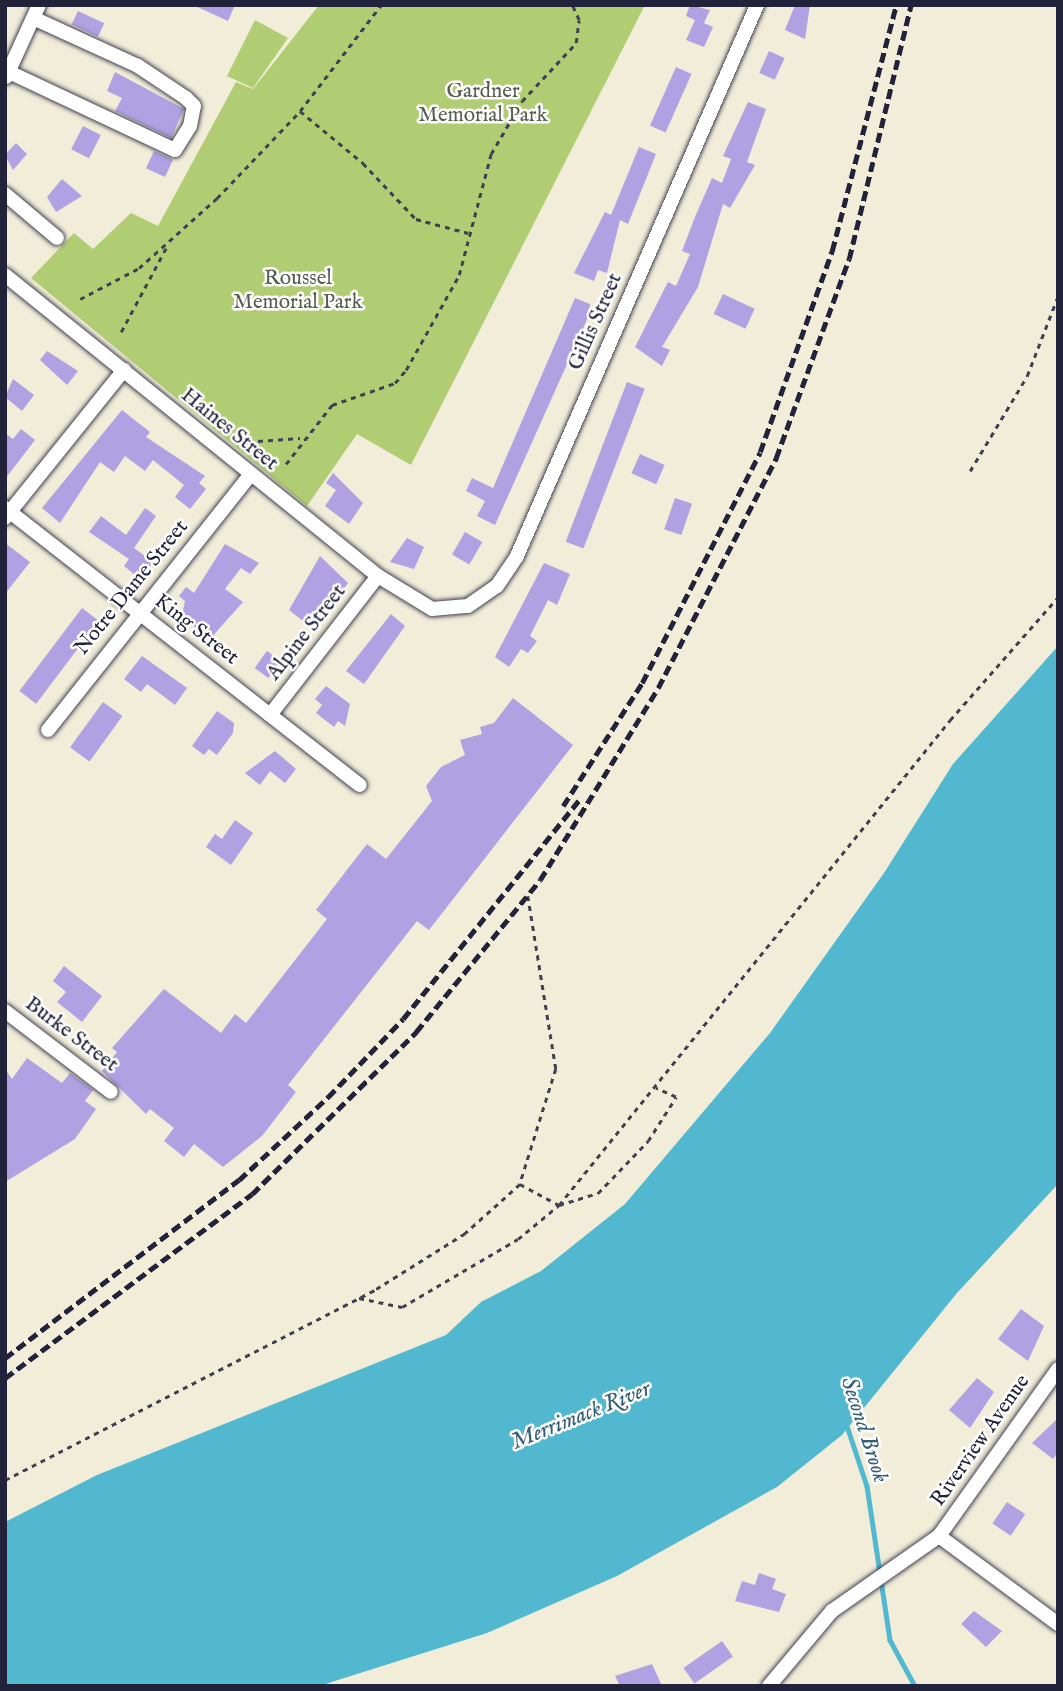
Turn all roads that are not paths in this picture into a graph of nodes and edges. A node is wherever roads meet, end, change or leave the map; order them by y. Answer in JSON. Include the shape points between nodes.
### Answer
{"nodes":[{"id":1,"x":757,"y":5,"type":"edge"},
{"id":2,"x":36,"y":11,"type":"edge"},
{"id":3,"x":7,"y":76,"type":"edge"},
{"id":4,"x":5,"y":194,"type":"edge"},
{"id":5,"x":57,"y":238,"type":"dead end"},
{"id":6,"x":5,"y":275,"type":"edge"},
{"id":7,"x":124,"y":370,"type":"junction"},
{"id":8,"x":250,"y":475,"type":"junction"},
{"id":9,"x":7,"y":513,"type":"edge"},
{"id":10,"x":377,"y":576,"type":"junction"},
{"id":11,"x":432,"y":609,"type":"joint"},
{"id":12,"x":139,"y":612,"type":"junction"},
{"id":13,"x":270,"y":715,"type":"junction"},
{"id":14,"x":48,"y":730,"type":"dead end"},
{"id":15,"x":360,"y":785,"type":"dead end"},
{"id":16,"x":5,"y":1011,"type":"edge"},
{"id":17,"x":111,"y":1092,"type":"dead end"},
{"id":18,"x":1058,"y":1369,"type":"edge"},
{"id":19,"x":939,"y":1536,"type":"junction"},
{"id":20,"x":1058,"y":1624,"type":"edge"},
{"id":21,"x":769,"y":1686,"type":"edge"}],
"edges":[{"from":1,"to":11,"type":"street","name":"Gillis Street","via":[[517,556],[484,598]]},
{"from":2,"to":3,"type":"street"},
{"from":2,"to":3,"type":"street","via":[[138,66],[194,106],[175,150]]},
{"from":4,"to":5,"type":"street"},
{"from":6,"to":7,"type":"street","name":"Haines Street"},
{"from":7,"to":8,"type":"street","name":"Haines Street"},
{"from":7,"to":9,"type":"street"},
{"from":8,"to":10,"type":"street","name":"Haines Street"},
{"from":8,"to":12,"type":"street","name":"Notre Dame Street"},
{"from":9,"to":12,"type":"street","name":"King Street"},
{"from":10,"to":11,"type":"street","name":"Haines Street"},
{"from":10,"to":13,"type":"street","name":"Alpine Street"},
{"from":12,"to":13,"type":"street","name":"King Street"},
{"from":12,"to":14,"type":"street","name":"Notre Dame Street"},
{"from":13,"to":15,"type":"street","name":"King Street"},
{"from":16,"to":17,"type":"street","name":"Burke Street"},
{"from":18,"to":19,"type":"street","name":"Riverview Avenue"},
{"from":19,"to":20,"type":"street"},
{"from":19,"to":21,"type":"street","name":"Riverview Avenue","via":[[832,1611]]}]}
